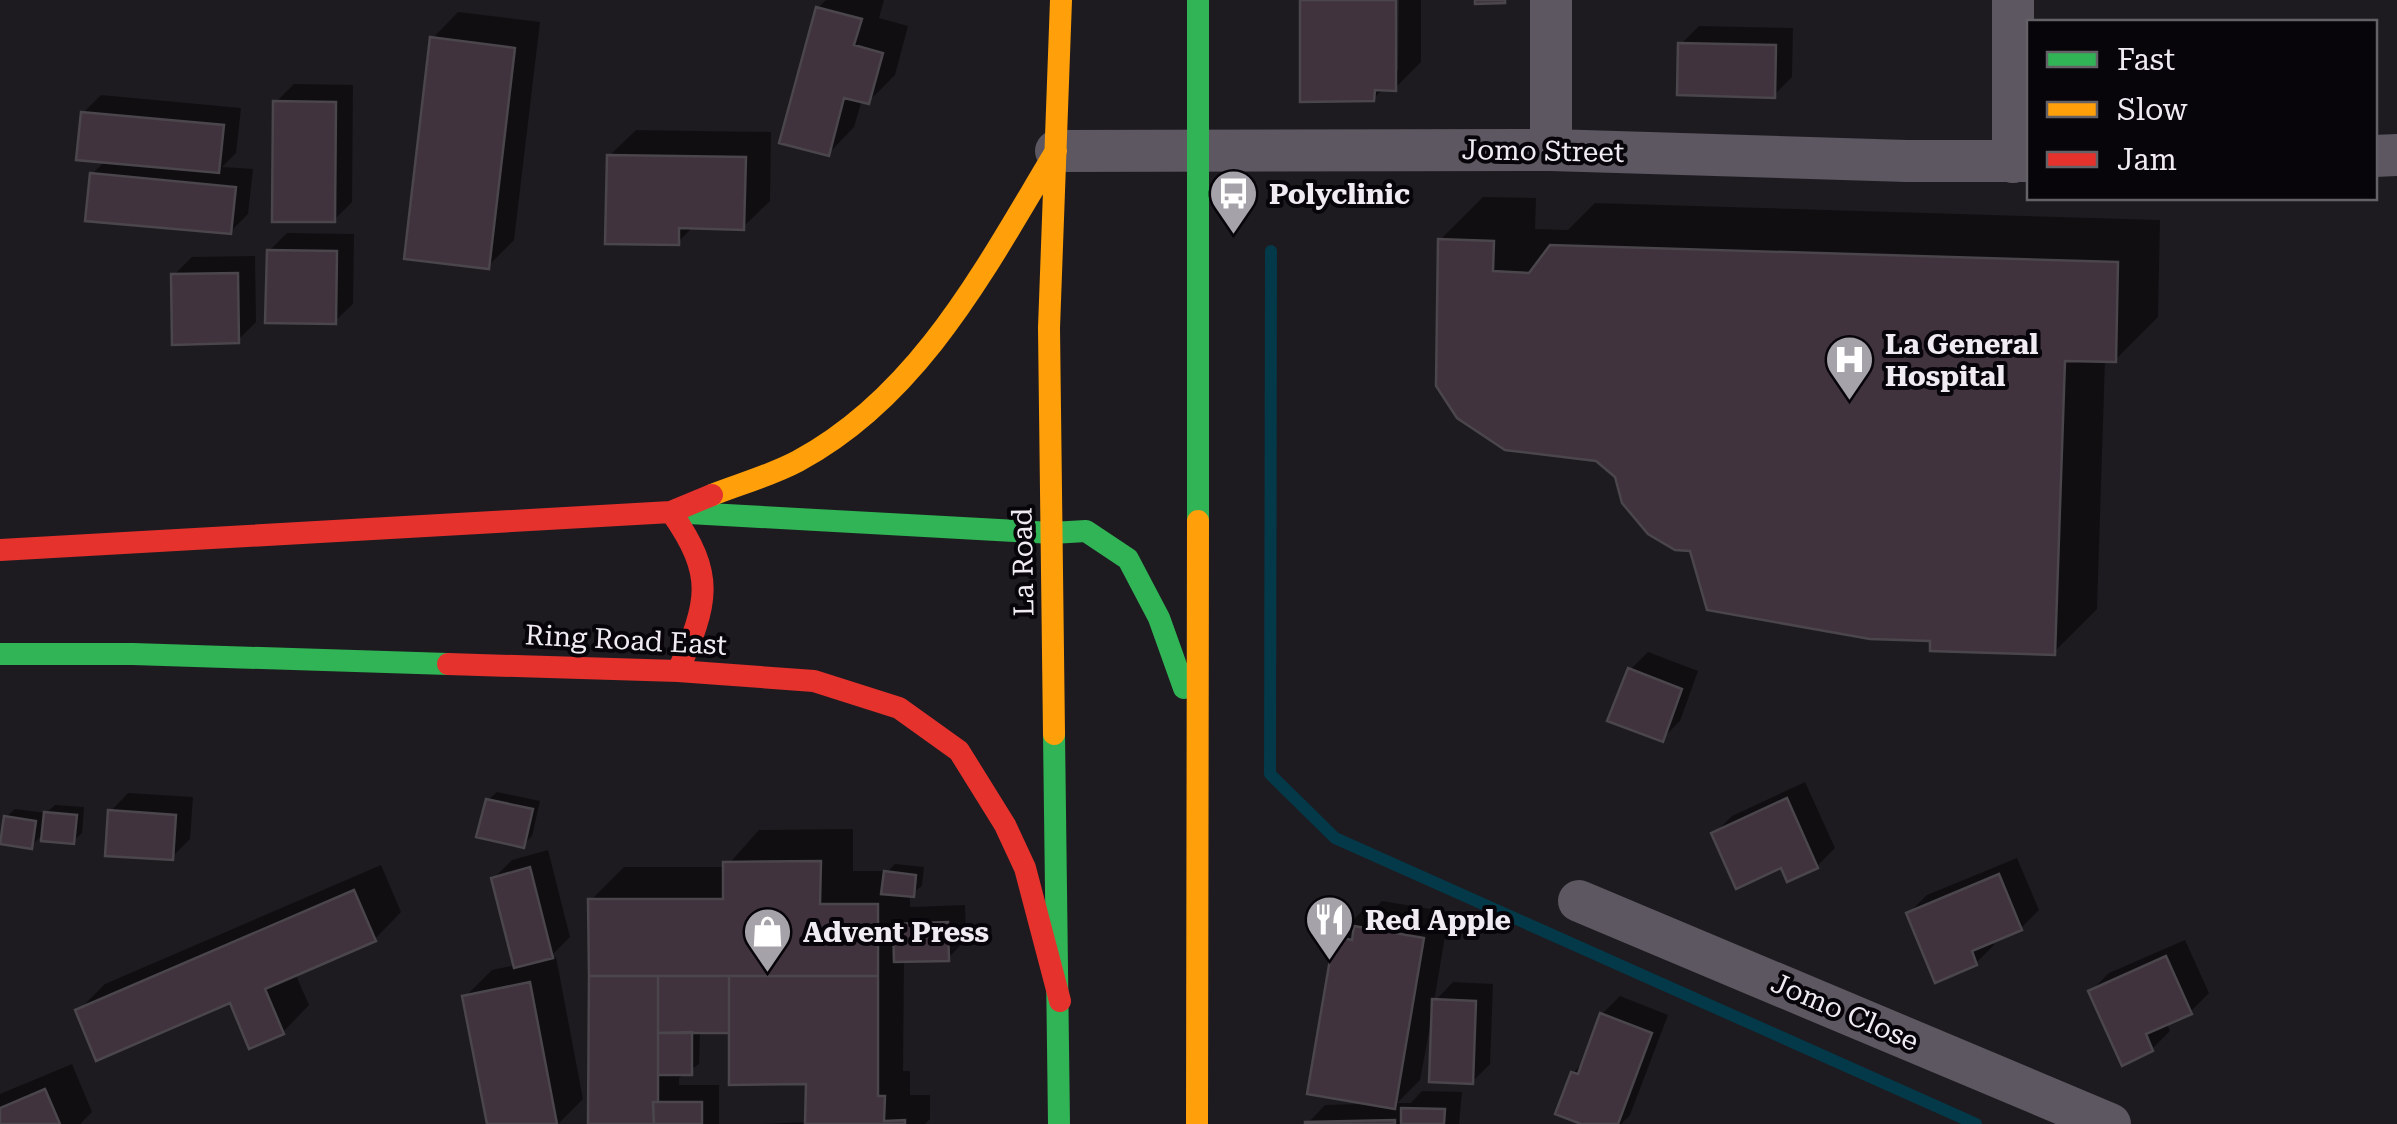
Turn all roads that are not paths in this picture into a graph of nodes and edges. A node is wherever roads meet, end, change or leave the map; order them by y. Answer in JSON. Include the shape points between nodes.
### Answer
{"nodes":[{"id":1,"x":1061,"y":0,"type":"edge"},
{"id":2,"x":1198,"y":0,"type":"edge"},
{"id":3,"x":1551,"y":0,"type":"edge"},
{"id":4,"x":2012,"y":0,"type":"edge"},
{"id":5,"x":1198,"y":149,"type":"junction"},
{"id":6,"x":1551,"y":150,"type":"junction"},
{"id":7,"x":1056,"y":151,"type":"junction"},
{"id":8,"x":2021,"y":161,"type":"edge"},
{"id":9,"x":671,"y":512,"type":"junction"},
{"id":10,"x":1052,"y":533,"type":"junction"},
{"id":11,"x":0,"y":550,"type":"edge"},
{"id":12,"x":0,"y":654,"type":"edge"},
{"id":13,"x":678,"y":670,"type":"junction"},
{"id":14,"x":1198,"y":726,"type":"junction"},
{"id":15,"x":1579,"y":900,"type":"dead end"},
{"id":16,"x":1060,"y":1001,"type":"junction"},
{"id":17,"x":1059,"y":1124,"type":"edge"},
{"id":18,"x":1197,"y":1124,"type":"edge"},
{"id":19,"x":2110,"y":1124,"type":"edge"}],
"edges":[{"from":1,"to":7,"type":"main road","name":"La Road"},
{"from":2,"to":5,"type":"main road"},
{"from":3,"to":6,"type":"street"},
{"from":4,"to":8,"type":"street"},
{"from":5,"to":6,"type":"street","name":"Jomo Street"},
{"from":5,"to":7,"type":"street","name":"Jomo Street"},
{"from":5,"to":14,"type":"main road"},
{"from":6,"to":8,"type":"street","name":"Jomo Street"},
{"from":7,"to":9,"type":"main road","via":[[971,291],[921,359],[868,414],[798,461]]},
{"from":7,"to":10,"type":"main road","name":"La Road","via":[[1049,328]]},
{"from":9,"to":10,"type":"main road"},
{"from":9,"to":11,"type":"main road"},
{"from":9,"to":13,"type":"main road","via":[[701,558],[706,588],[698,629]]},
{"from":10,"to":14,"type":"main road","via":[[1086,531],[1128,560],[1159,618]]},
{"from":10,"to":16,"type":"main road","name":"La Road"},
{"from":12,"to":13,"type":"main road","name":"Ring Road East"},
{"from":13,"to":16,"type":"main road","name":"Ring Road East","via":[[814,682],[899,708],[960,751],[1024,868]]},
{"from":14,"to":18,"type":"main road"},
{"from":15,"to":19,"type":"street","name":"Jomo Close"},
{"from":16,"to":17,"type":"main road","name":"La Road"}]}
